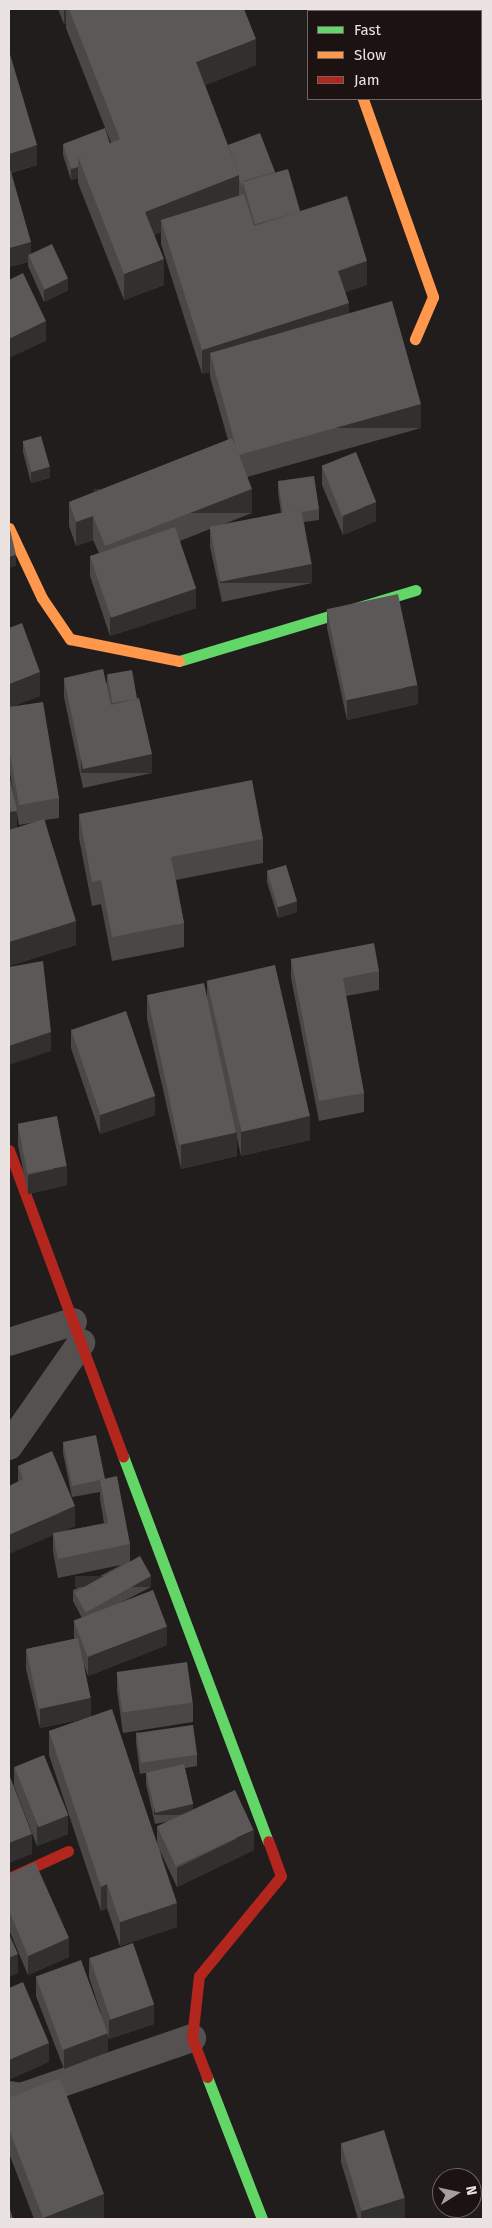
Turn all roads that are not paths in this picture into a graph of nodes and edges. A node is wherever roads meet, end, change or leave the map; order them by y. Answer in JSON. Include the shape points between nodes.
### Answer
{"nodes":[{"id":1,"x":363,"y":100,"type":"edge"},
{"id":2,"x":415,"y":339,"type":"dead end"},
{"id":3,"x":9,"y":528,"type":"edge"},
{"id":4,"x":416,"y":590,"type":"dead end"},
{"id":5,"x":9,"y":1150,"type":"edge"},
{"id":6,"x":77,"y":1332,"type":"junction"},
{"id":7,"x":9,"y":1342,"type":"edge"},
{"id":8,"x":9,"y":1446,"type":"edge"},
{"id":9,"x":68,"y":1851,"type":"dead end"},
{"id":10,"x":9,"y":1878,"type":"edge"},
{"id":11,"x":192,"y":2038,"type":"junction"},
{"id":12,"x":9,"y":2095,"type":"edge"},
{"id":13,"x":262,"y":2219,"type":"edge"}],
"edges":[{"from":1,"to":2,"type":"street","via":[[433,297]]},
{"from":3,"to":4,"type":"street","via":[[42,598],[70,639],[181,662]]},
{"from":5,"to":6,"type":"street"},
{"from":6,"to":7,"type":"street"},
{"from":6,"to":8,"type":"street"},
{"from":6,"to":11,"type":"street","via":[[281,1876],[199,1976]]},
{"from":9,"to":10,"type":"street"},
{"from":11,"to":12,"type":"street","via":[[21,2097]]},
{"from":11,"to":13,"type":"street"}]}
